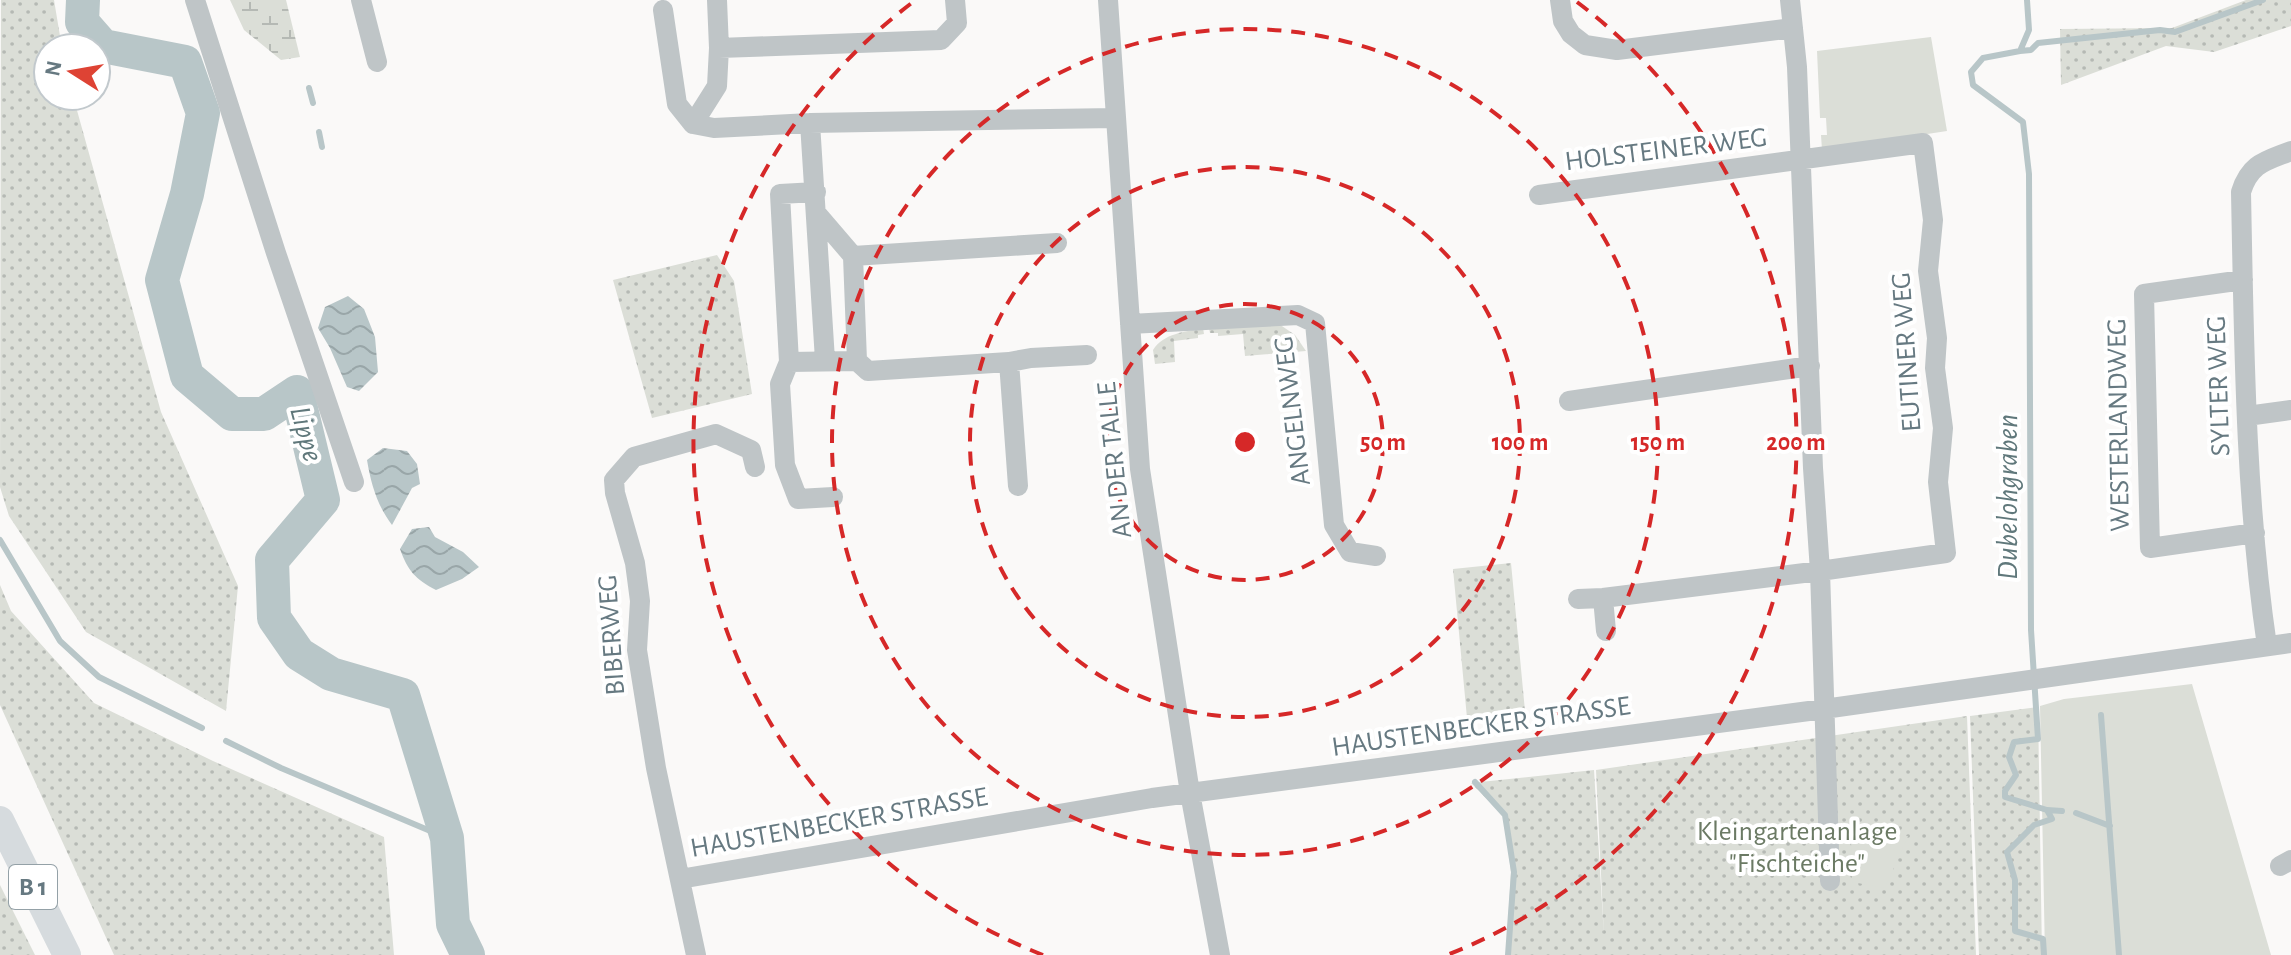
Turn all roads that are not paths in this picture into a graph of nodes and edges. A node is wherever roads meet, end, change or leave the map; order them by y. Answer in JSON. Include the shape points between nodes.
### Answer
{"nodes":[{"id":1,"x":195,"y":0,"type":"edge"},
{"id":2,"x":361,"y":0,"type":"edge"},
{"id":3,"x":717,"y":0,"type":"edge"},
{"id":4,"x":955,"y":0,"type":"edge"},
{"id":5,"x":1108,"y":0,"type":"edge"},
{"id":6,"x":1560,"y":0,"type":"edge"},
{"id":7,"x":1790,"y":0,"type":"edge"},
{"id":8,"x":663,"y":10,"type":"dead end"},
{"id":9,"x":1793,"y":28,"type":"junction"},
{"id":10,"x":719,"y":48,"type":"junction"},
{"id":11,"x":377,"y":62,"type":"dead end"},
{"id":12,"x":1115,"y":118,"type":"junction"},
{"id":13,"x":810,"y":123,"type":"junction"},
{"id":14,"x":693,"y":124,"type":"junction"},
{"id":15,"x":2291,"y":151,"type":"edge"},
{"id":16,"x":1801,"y":161,"type":"junction"},
{"id":17,"x":816,"y":192,"type":"junction"},
{"id":18,"x":1539,"y":195,"type":"dead end"},
{"id":19,"x":817,"y":214,"type":"junction"},
{"id":20,"x":1057,"y":243,"type":"dead end"},
{"id":21,"x":853,"y":256,"type":"junction"},
{"id":22,"x":2243,"y":280,"type":"junction"},
{"id":23,"x":1130,"y":324,"type":"junction"},
{"id":24,"x":1087,"y":355,"type":"dead end"},
{"id":25,"x":825,"y":360,"type":"junction"},
{"id":26,"x":857,"y":361,"type":"junction"},
{"id":27,"x":789,"y":362,"type":"junction"},
{"id":28,"x":1009,"y":362,"type":"junction"},
{"id":29,"x":1810,"y":366,"type":"junction"},
{"id":30,"x":1569,"y":401,"type":"dead end"},
{"id":31,"x":2291,"y":410,"type":"edge"},
{"id":32,"x":2247,"y":416,"type":"junction"},
{"id":33,"x":755,"y":467,"type":"dead end"},
{"id":34,"x":354,"y":482,"type":"dead end"},
{"id":35,"x":1018,"y":486,"type":"dead end"},
{"id":36,"x":833,"y":497,"type":"dead end"},
{"id":37,"x":2255,"y":533,"type":"junction"},
{"id":38,"x":1376,"y":556,"type":"dead end"},
{"id":39,"x":1820,"y":571,"type":"junction"},
{"id":40,"x":1603,"y":598,"type":"junction"},
{"id":41,"x":1578,"y":599,"type":"dead end"},
{"id":42,"x":1606,"y":631,"type":"dead end"},
{"id":43,"x":2291,"y":643,"type":"edge"},
{"id":44,"x":2267,"y":646,"type":"junction"},
{"id":45,"x":1824,"y":709,"type":"junction"},
{"id":46,"x":1190,"y":793,"type":"junction"},
{"id":47,"x":0,"y":820,"type":"edge"},
{"id":48,"x":680,"y":879,"type":"junction"},
{"id":49,"x":1830,"y":881,"type":"dead end"},
{"id":50,"x":67,"y":955,"type":"edge"},
{"id":51,"x":696,"y":955,"type":"edge"},
{"id":52,"x":1220,"y":955,"type":"edge"}],
"edges":[{"from":1,"to":34,"type":"street"},
{"from":2,"to":11,"type":"street"},
{"from":3,"to":10,"type":"street"},
{"from":4,"to":10,"type":"street","via":[[957,23],[941,40]]},
{"from":5,"to":12,"type":"street","name":"AN DER TALLE"},
{"from":6,"to":9,"type":"street","via":[[1571,34],[1585,45],[1617,50]]},
{"from":7,"to":9,"type":"street","name":"HOLSTEINER WEG"},
{"from":8,"to":14,"type":"street","via":[[677,104]]},
{"from":9,"to":16,"type":"street","name":"HOLSTEINER WEG"},
{"from":10,"to":14,"type":"street","via":[[717,86]]},
{"from":12,"to":13,"type":"street"},
{"from":12,"to":23,"type":"street","name":"AN DER TALLE"},
{"from":13,"to":14,"type":"street","via":[[714,128]]},
{"from":13,"to":17,"type":"street"},
{"from":15,"to":22,"type":"street","name":"SYLTER WEG","via":[[2258,164],[2245,181]]},
{"from":16,"to":18,"type":"street","name":"HOLSTEINER WEG"},
{"from":16,"to":29,"type":"street","name":"HOLSTEINER WEG"},
{"from":16,"to":39,"type":"street","name":"EUTINER WEG","via":[[1923,143],[1933,220],[1928,271],[1943,428],[1938,482],[1946,553]]},
{"from":17,"to":19,"type":"street"},
{"from":17,"to":27,"type":"street","via":[[780,194]]},
{"from":19,"to":21,"type":"street"},
{"from":19,"to":25,"type":"street"},
{"from":20,"to":21,"type":"street"},
{"from":21,"to":26,"type":"street"},
{"from":22,"to":32,"type":"street","name":"SYLTER WEG"},
{"from":22,"to":37,"type":"street","name":"WESTERLANDWEG","via":[[2144,294],[2150,548]]},
{"from":23,"to":38,"type":"street","name":"ANGELNWEG","via":[[1298,315],[1315,323],[1334,525],[1350,552]]},
{"from":23,"to":46,"type":"street","name":"AN DER TALLE","via":[[1140,469]]},
{"from":24,"to":28,"type":"street"},
{"from":25,"to":26,"type":"street"},
{"from":25,"to":27,"type":"street"},
{"from":26,"to":28,"type":"street","via":[[868,371]]},
{"from":27,"to":36,"type":"street","via":[[780,384],[785,465],[798,499]]},
{"from":28,"to":35,"type":"street"},
{"from":29,"to":30,"type":"street"},
{"from":29,"to":39,"type":"street","name":"HOLSTEINER WEG"},
{"from":31,"to":32,"type":"street"},
{"from":32,"to":37,"type":"street","name":"SYLTER WEG"},
{"from":33,"to":48,"type":"street","name":"BIBERWEG","via":[[751,450],[716,434],[634,457],[614,480],[635,563],[640,601],[637,650]]},
{"from":37,"to":44,"type":"street","name":"SYLTER WEG"},
{"from":39,"to":40,"type":"street"},
{"from":39,"to":45,"type":"street","name":"HOLSTEINER WEG"},
{"from":40,"to":41,"type":"street"},
{"from":40,"to":42,"type":"street"},
{"from":43,"to":44,"type":"street","name":"HAUSTENBECKER STRASSE"},
{"from":44,"to":45,"type":"street","name":"HAUSTENBECKER STRASSE"},
{"from":45,"to":46,"type":"street","name":"HAUSTENBECKER STRASSE"},
{"from":45,"to":49,"type":"street","name":"HOLSTEINER WEG"},
{"from":46,"to":48,"type":"street","name":"HAUSTENBECKER STRASSE"},
{"from":46,"to":52,"type":"street","name":"AN DER TALLE"},
{"from":47,"to":50,"type":"highway","number":"B 1"},
{"from":48,"to":51,"type":"street","name":"BIBERWEG"}]}
